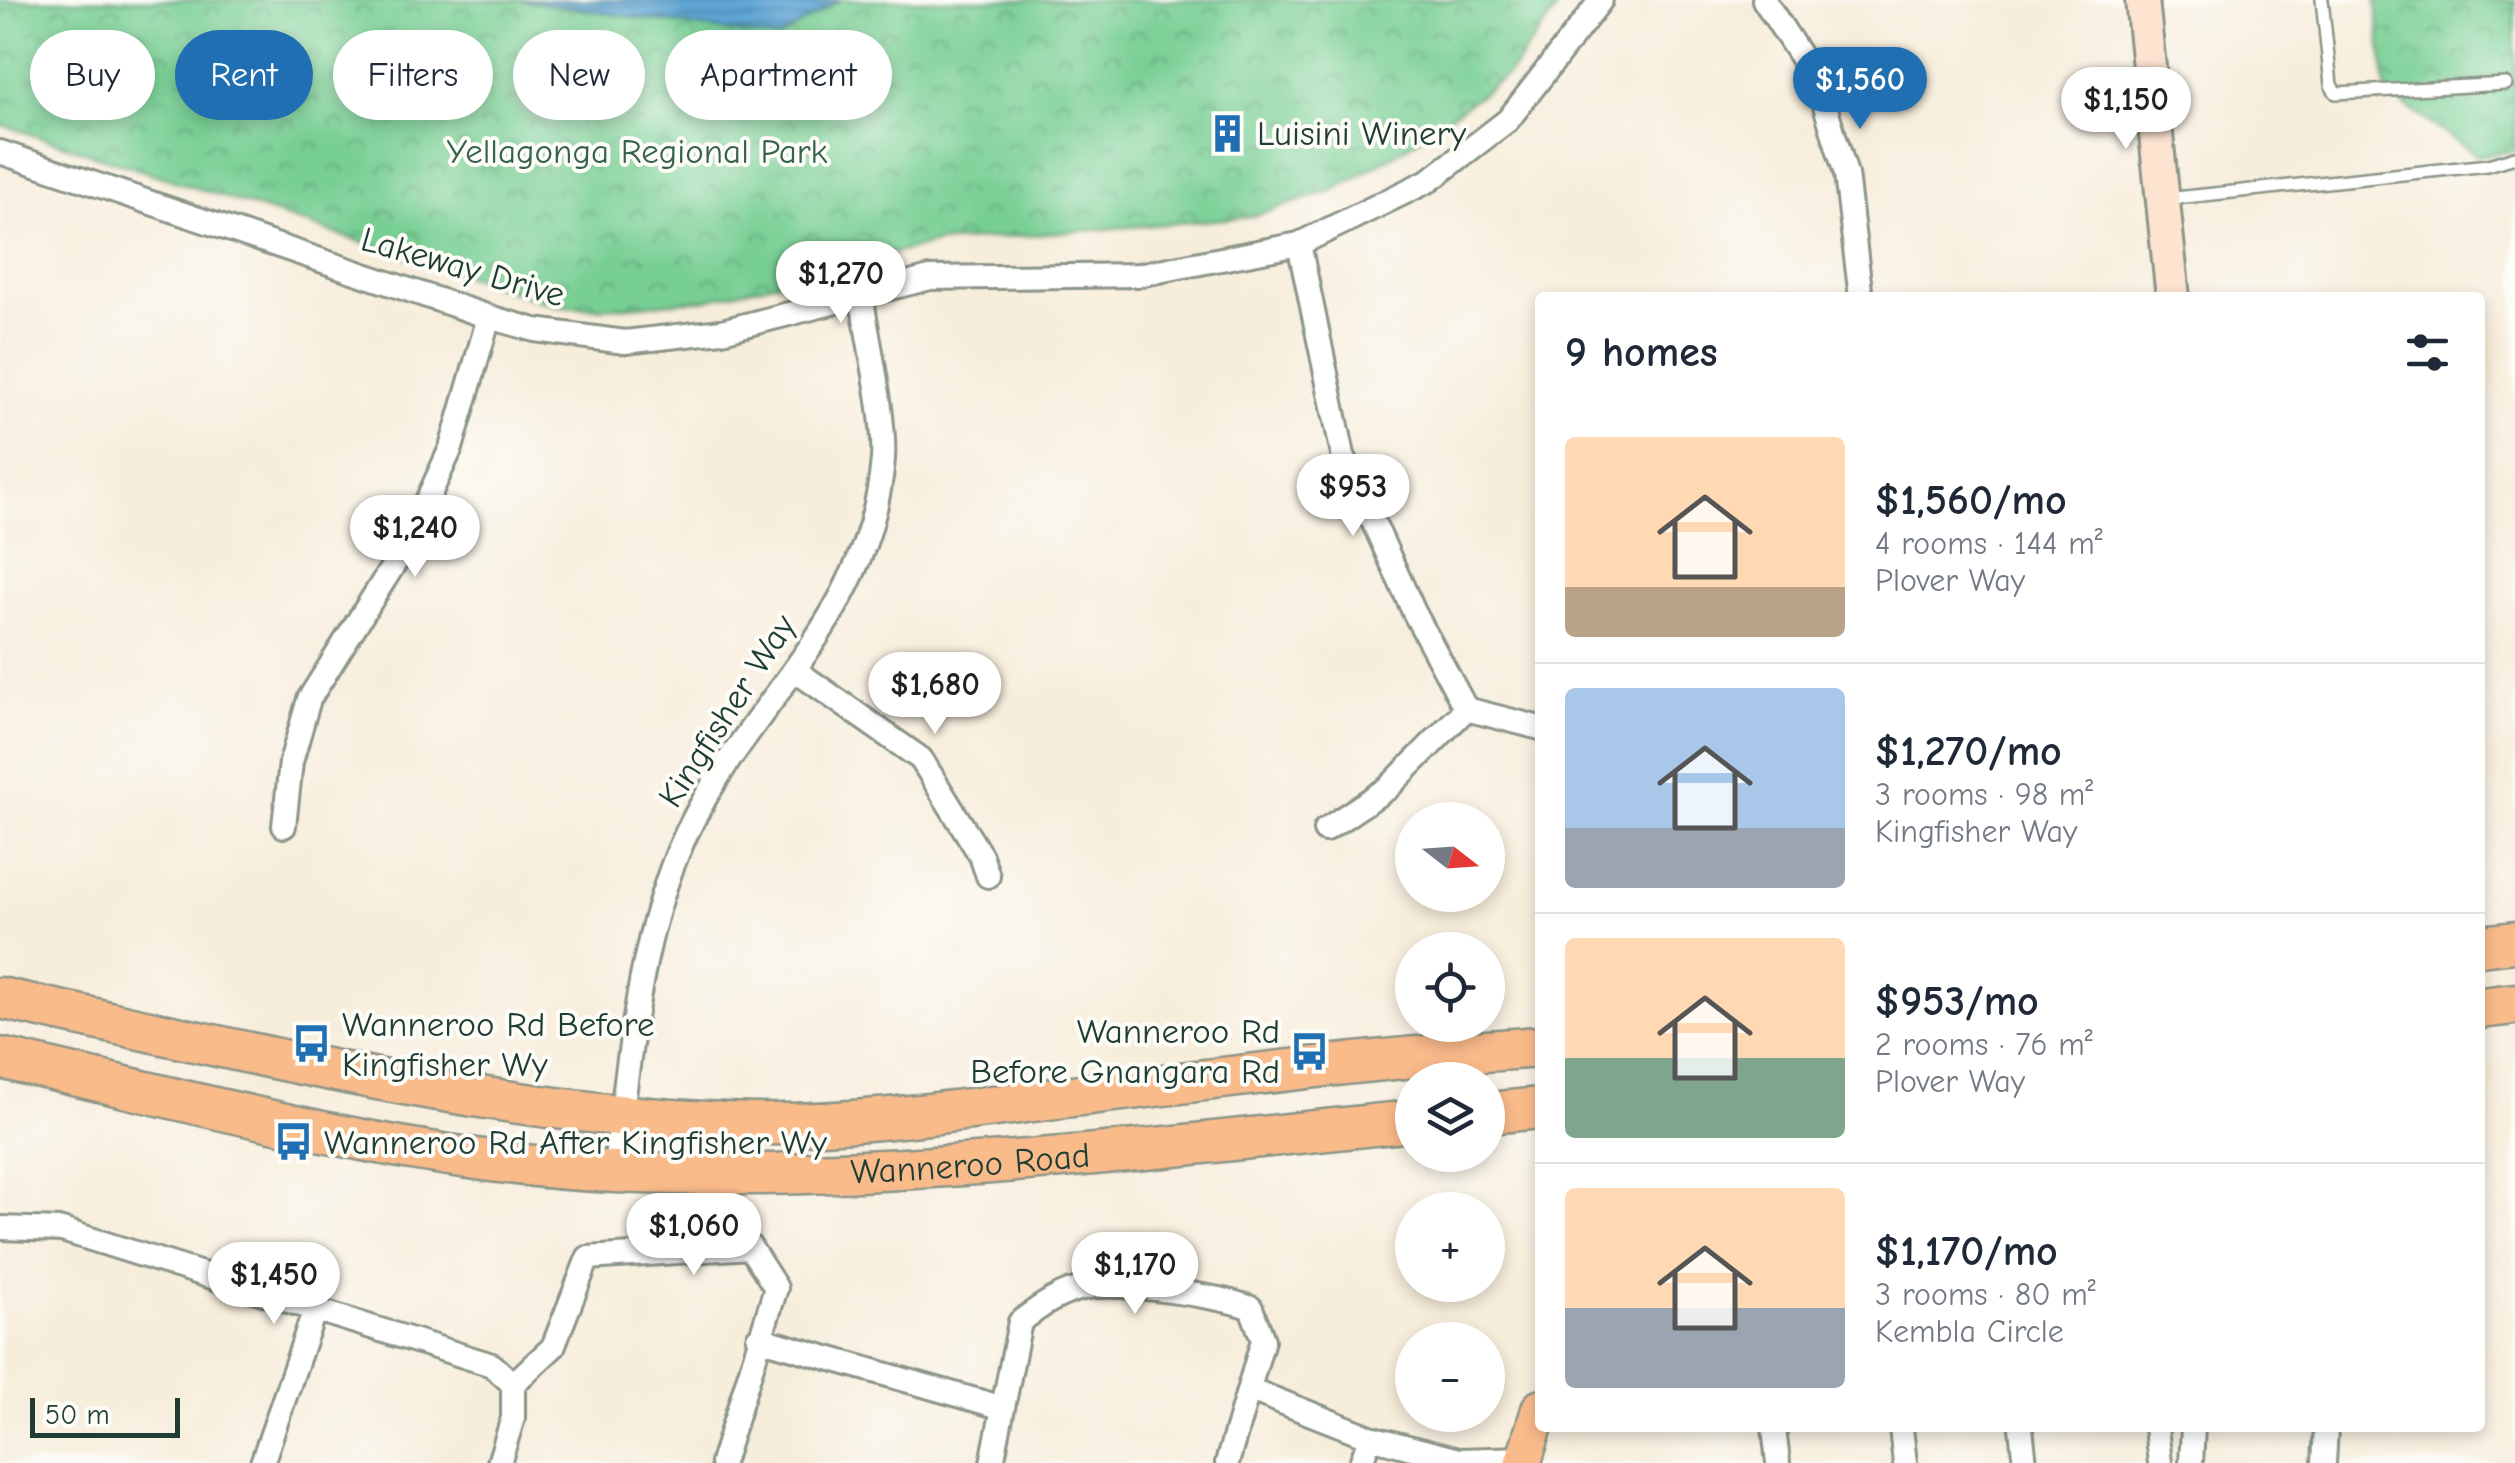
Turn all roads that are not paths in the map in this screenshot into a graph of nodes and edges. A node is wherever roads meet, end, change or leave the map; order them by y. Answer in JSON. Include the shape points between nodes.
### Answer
{"nodes":[{"id":1,"x":1601,"y":0,"type":"edge"},
{"id":2,"x":1764,"y":0,"type":"edge"},
{"id":3,"x":2142,"y":0,"type":"edge"},
{"id":4,"x":2322,"y":0,"type":"edge"},
{"id":5,"x":2506,"y":84,"type":"dead end"},
{"id":6,"x":0,"y":152,"type":"edge"},
{"id":7,"x":2515,"y":157,"type":"edge"},
{"id":8,"x":2162,"y":199,"type":"junction"},
{"id":9,"x":1298,"y":244,"type":"junction"},
{"id":10,"x":1860,"y":292,"type":"edge"},
{"id":11,"x":2172,"y":292,"type":"edge"},
{"id":12,"x":861,"y":293,"type":"junction"},
{"id":13,"x":489,"y":318,"type":"junction"},
{"id":14,"x":796,"y":670,"type":"junction"},
{"id":15,"x":1466,"y":709,"type":"junction"},
{"id":16,"x":1535,"y":727,"type":"edge"},
{"id":17,"x":284,"y":826,"type":"dead end"},
{"id":18,"x":1325,"y":830,"type":"dead end"},
{"id":19,"x":988,"y":876,"type":"dead end"},
{"id":20,"x":2515,"y":942,"type":"edge"},
{"id":21,"x":2485,"y":945,"type":"edge"},
{"id":22,"x":0,"y":998,"type":"edge"},
{"id":23,"x":2515,"y":1004,"type":"edge"},
{"id":24,"x":2485,"y":1007,"type":"edge"},
{"id":25,"x":1535,"y":1048,"type":"edge"},
{"id":26,"x":0,"y":1058,"type":"edge"},
{"id":27,"x":622,"y":1117,"type":"junction"},
{"id":28,"x":1395,"y":1123,"type":"edge"},
{"id":29,"x":614,"y":1172,"type":"junction"},
{"id":30,"x":0,"y":1228,"type":"edge"},
{"id":31,"x":314,"y":1312,"type":"junction"},
{"id":32,"x":758,"y":1338,"type":"junction"},
{"id":33,"x":512,"y":1384,"type":"junction"},
{"id":34,"x":1251,"y":1390,"type":"junction"},
{"id":35,"x":1000,"y":1407,"type":"junction"},
{"id":36,"x":1535,"y":1424,"type":"edge"},
{"id":37,"x":1774,"y":1432,"type":"edge"},
{"id":38,"x":1900,"y":1432,"type":"edge"},
{"id":39,"x":2021,"y":1432,"type":"edge"},
{"id":40,"x":2156,"y":1432,"type":"edge"},
{"id":41,"x":2193,"y":1432,"type":"edge"},
{"id":42,"x":2326,"y":1432,"type":"edge"},
{"id":43,"x":1370,"y":1437,"type":"junction"},
{"id":44,"x":1524,"y":1460,"type":"edge"},
{"id":45,"x":1460,"y":1462,"type":"edge"},
{"id":46,"x":262,"y":1463,"type":"edge"},
{"id":47,"x":500,"y":1463,"type":"edge"},
{"id":48,"x":722,"y":1463,"type":"edge"},
{"id":49,"x":992,"y":1463,"type":"edge"},
{"id":50,"x":1228,"y":1463,"type":"edge"},
{"id":51,"x":1361,"y":1463,"type":"edge"},
{"id":52,"x":1778,"y":1463,"type":"edge"},
{"id":53,"x":1904,"y":1463,"type":"edge"},
{"id":54,"x":2025,"y":1463,"type":"edge"},
{"id":55,"x":2160,"y":1463,"type":"edge"},
{"id":56,"x":2190,"y":1463,"type":"edge"},
{"id":57,"x":2324,"y":1463,"type":"edge"}],
"edges":[{"from":1,"to":9,"type":"street","name":"Lakeway Drive","via":[[1508,120],[1430,180]]},
{"from":2,"to":10,"type":"street","via":[[1818,84],[1846,174]]},
{"from":3,"to":8,"type":"street"},
{"from":4,"to":5,"type":"lane","via":[[2336,94]]},
{"from":6,"to":13,"type":"street","name":"Lakeway Drive"},
{"from":7,"to":8,"type":"lane"},
{"from":8,"to":11,"type":"street"},
{"from":9,"to":12,"type":"street","name":"Lakeway Drive","via":[[1138,275],[930,278]]},
{"from":9,"to":15,"type":"street","via":[[1343,454]]},
{"from":12,"to":13,"type":"street","name":"Lakeway Drive","via":[[722,331],[625,342]]},
{"from":12,"to":14,"type":"street","name":"Kingfisher Way","via":[[884,454],[876,512],[849,588]]},
{"from":13,"to":17,"type":"street","via":[[451,448],[408,542],[309,699],[291,762]]},
{"from":14,"to":19,"type":"street","via":[[921,760]]},
{"from":14,"to":27,"type":"street","name":"Kingfisher Way","via":[[732,756],[679,851],[654,935]]},
{"from":15,"to":16,"type":"street"},
{"from":15,"to":18,"type":"street","via":[[1388,788]]},
{"from":20,"to":21,"type":"highway"},
{"from":22,"to":27,"type":"highway","name":"Wanneroo Road","via":[[359,1077]]},
{"from":23,"to":24,"type":"highway"},
{"from":25,"to":27,"type":"highway","name":"Wanneroo Road","via":[[898,1118],[758,1124]]},
{"from":26,"to":29,"type":"highway","name":"Wanneroo Road","via":[[367,1140]]},
{"from":27,"to":29,"type":"street","name":"Kingfisher Way"},
{"from":28,"to":29,"type":"highway","name":"Wanneroo Road","via":[[880,1173]]},
{"from":30,"to":31,"type":"street","via":[[62,1230]]},
{"from":31,"to":33,"type":"street","via":[[492,1365]]},
{"from":31,"to":46,"type":"street"},
{"from":32,"to":33,"type":"street","via":[[776,1288],[750,1248],[588,1258],[553,1347]]},
{"from":32,"to":35,"type":"street"},
{"from":32,"to":48,"type":"street"},
{"from":33,"to":47,"type":"street","via":[[514,1418]]},
{"from":34,"to":35,"type":"street","via":[[1263,1340],[1251,1308],[1223,1297],[1089,1287],[1043,1304],[1020,1322]]},
{"from":34,"to":43,"type":"street"},
{"from":34,"to":50,"type":"street"},
{"from":35,"to":49,"type":"street"},
{"from":36,"to":44,"type":"main road"},
{"from":37,"to":52,"type":"street"},
{"from":38,"to":53,"type":"street"},
{"from":39,"to":54,"type":"street"},
{"from":40,"to":55,"type":"street"},
{"from":41,"to":56,"type":"street"},
{"from":42,"to":57,"type":"street"},
{"from":43,"to":45,"type":"street"},
{"from":43,"to":51,"type":"street"},
{"from":44,"to":45,"type":"street"}]}
